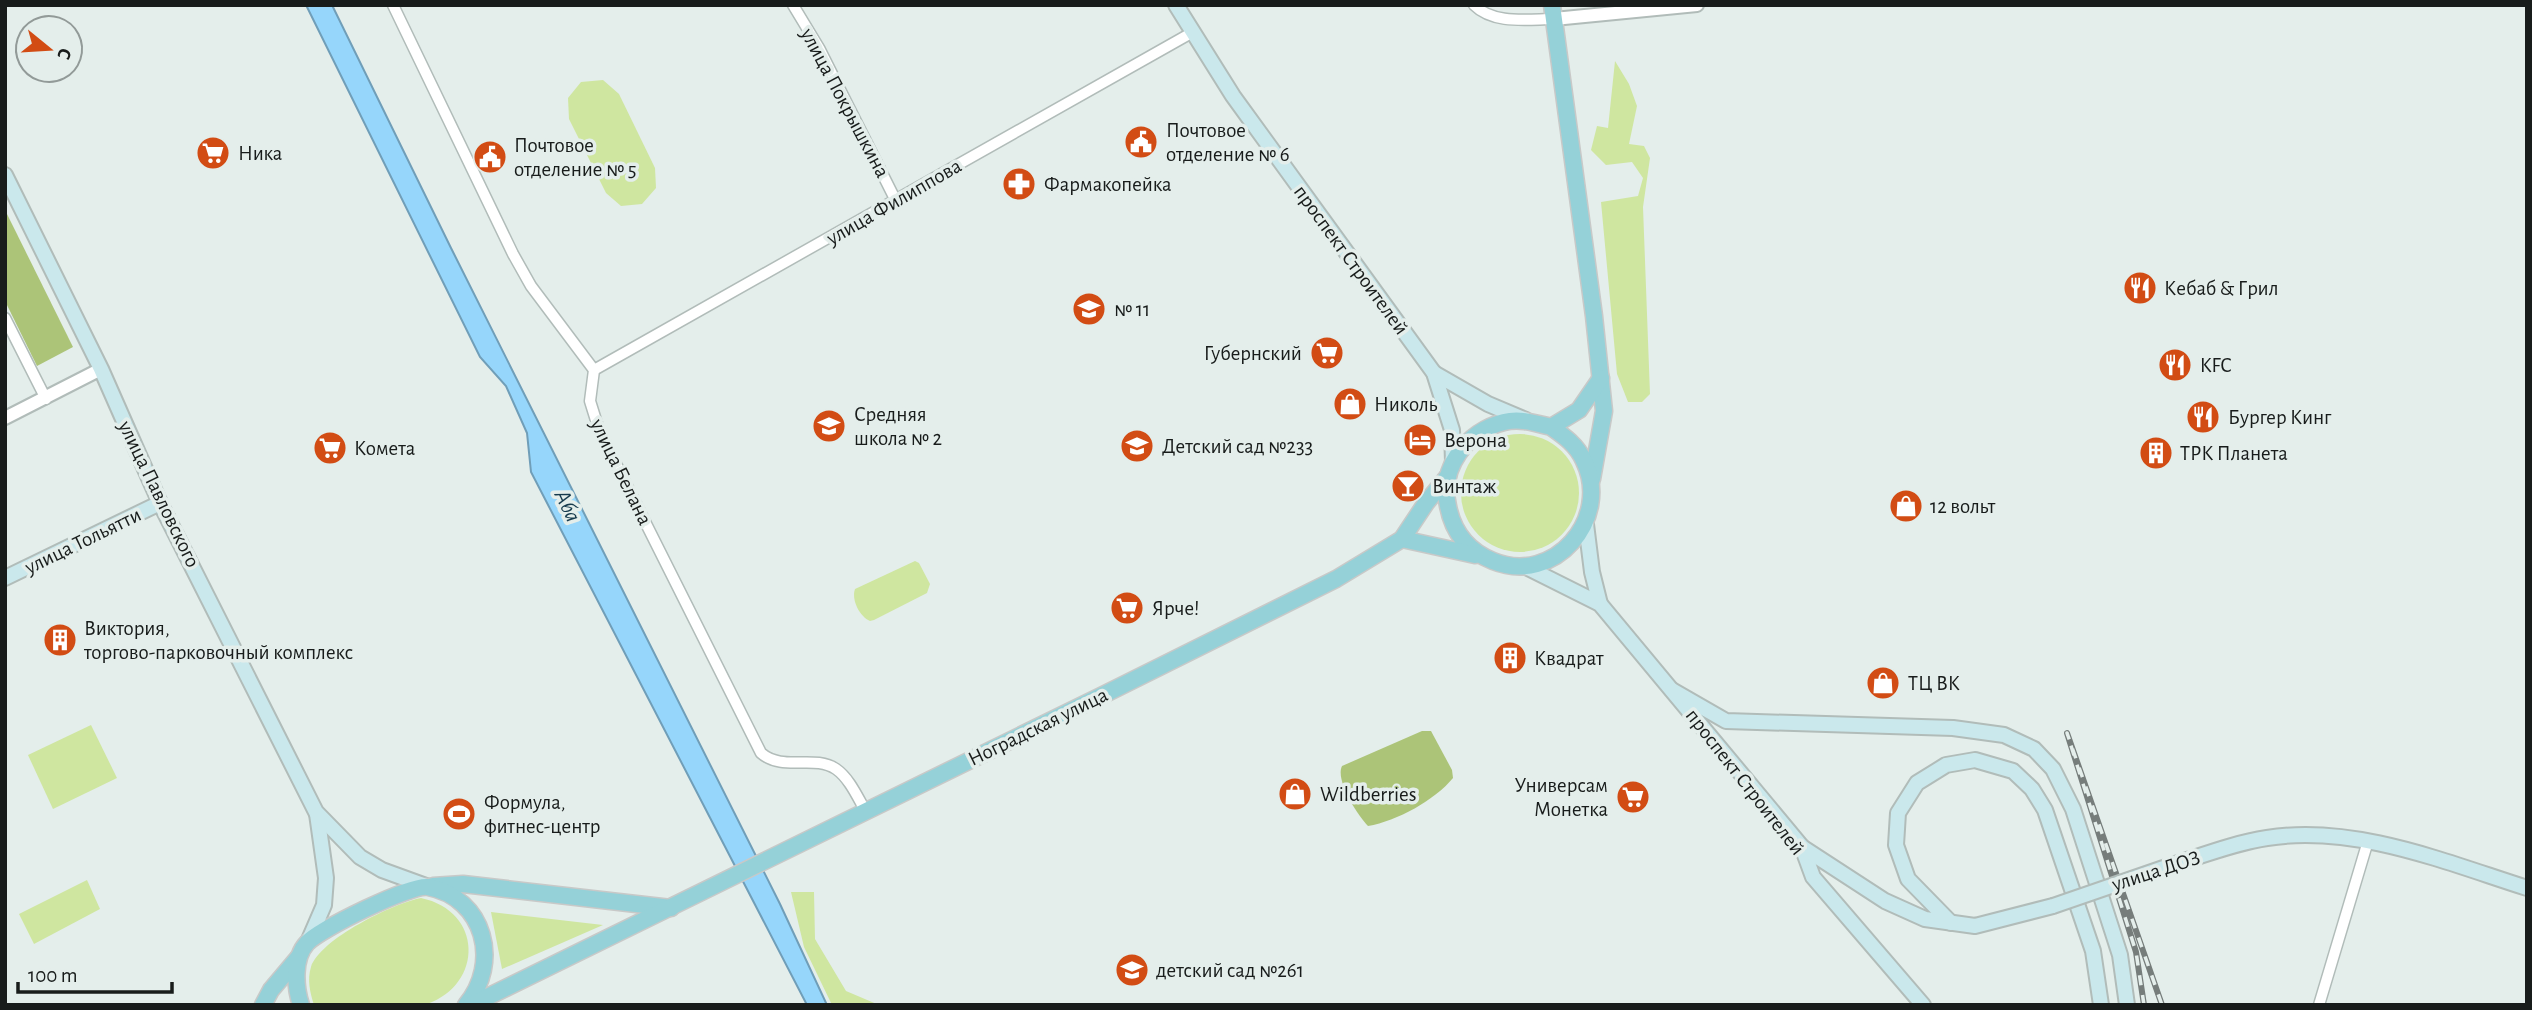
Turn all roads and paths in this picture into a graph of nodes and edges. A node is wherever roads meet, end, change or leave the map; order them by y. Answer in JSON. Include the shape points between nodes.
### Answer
{"nodes":[{"id":1,"x":393,"y":5,"type":"edge"},
{"id":2,"x":793,"y":5,"type":"edge"},
{"id":3,"x":1176,"y":5,"type":"edge"},
{"id":4,"x":1474,"y":5,"type":"edge"},
{"id":5,"x":1697,"y":5,"type":"edge"},
{"id":6,"x":1554,"y":20,"type":"edge"},
{"id":7,"x":1193,"y":32,"type":"junction"},
{"id":8,"x":5,"y":175,"type":"edge"},
{"id":9,"x":896,"y":201,"type":"junction"},
{"id":10,"x":5,"y":318,"type":"edge"},
{"id":11,"x":101,"y":369,"type":"junction"},
{"id":12,"x":594,"y":370,"type":"junction"},
{"id":13,"x":1434,"y":373,"type":"junction"},
{"id":14,"x":1601,"y":378,"type":"junction"},
{"id":15,"x":46,"y":399,"type":"junction"},
{"id":16,"x":5,"y":418,"type":"edge"},
{"id":17,"x":1528,"y":421,"type":"junction"},
{"id":18,"x":1551,"y":427,"type":"junction"},
{"id":19,"x":1450,"y":469,"type":"junction"},
{"id":20,"x":1591,"y":482,"type":"junction"},
{"id":21,"x":160,"y":503,"type":"junction"},
{"id":22,"x":1586,"y":524,"type":"junction"},
{"id":23,"x":1402,"y":539,"type":"junction"},
{"id":24,"x":1481,"y":557,"type":"junction"},
{"id":25,"x":1526,"y":567,"type":"junction"},
{"id":26,"x":5,"y":578,"type":"edge"},
{"id":27,"x":1600,"y":604,"type":"junction"},
{"id":28,"x":1672,"y":690,"type":"junction"},
{"id":29,"x":865,"y":810,"type":"junction"},
{"id":30,"x":316,"y":812,"type":"junction"},
{"id":31,"x":2368,"y":841,"type":"junction"},
{"id":32,"x":1802,"y":848,"type":"junction"},
{"id":33,"x":426,"y":886,"type":"junction"},
{"id":34,"x":2527,"y":888,"type":"edge"},
{"id":35,"x":671,"y":908,"type":"junction"},
{"id":36,"x":1951,"y":923,"type":"junction"},
{"id":37,"x":304,"y":949,"type":"junction"},
{"id":38,"x":263,"y":1005,"type":"edge"},
{"id":39,"x":301,"y":1005,"type":"edge"},
{"id":40,"x":466,"y":1005,"type":"edge"},
{"id":41,"x":471,"y":1005,"type":"edge"},
{"id":42,"x":1923,"y":1005,"type":"edge"},
{"id":43,"x":2102,"y":1005,"type":"edge"},
{"id":44,"x":2127,"y":1005,"type":"edge"},
{"id":45,"x":2319,"y":1005,"type":"edge"}],
"edges":[{"from":1,"to":12,"type":"street","via":[[513,254],[531,286]]},
{"from":2,"to":9,"type":"street","name":"улица Покрышкина"},
{"from":3,"to":7,"type":"main road","name":"проспект Строителей"},
{"from":4,"to":6,"type":"street","via":[[1482,13],[1501,18]]},
{"from":5,"to":6,"type":"street"},
{"from":6,"to":14,"type":"main road"},
{"from":7,"to":9,"type":"street","name":"улица Филиппова"},
{"from":7,"to":13,"type":"main road","name":"проспект Строителей","via":[[1240,106]]},
{"from":8,"to":11,"type":"main road","name":"улица Павловского"},
{"from":9,"to":12,"type":"street","name":"улица Филиппова"},
{"from":10,"to":15,"type":"street"},
{"from":11,"to":15,"type":"street"},
{"from":11,"to":21,"type":"main road","name":"улица Павловского"},
{"from":12,"to":29,"type":"street","name":"улица Белана","via":[[590,401],[598,430],[761,753],[777,762],[834,767]]},
{"from":13,"to":17,"type":"main road"},
{"from":13,"to":19,"type":"main road","via":[[1451,430]]},
{"from":14,"to":18,"type":"main road","via":[[1580,410]]},
{"from":14,"to":20,"type":"main road","via":[[1604,411]]},
{"from":15,"to":16,"type":"street"},
{"from":17,"to":18,"type":"main road"},
{"from":17,"to":19,"type":"main road","via":[[1505,421],[1483,429],[1465,443]]},
{"from":18,"to":20,"type":"main road","via":[[1584,459]]},
{"from":19,"to":23,"type":"main road"},
{"from":19,"to":24,"type":"main road","via":[[1446,499],[1451,522]]},
{"from":20,"to":22,"type":"main road"},
{"from":21,"to":26,"type":"main road","name":"улица Тольятти"},
{"from":21,"to":30,"type":"main road","name":"улица Павловского"},
{"from":22,"to":25,"type":"main road","via":[[1562,553]]},
{"from":22,"to":27,"type":"main road"},
{"from":23,"to":24,"type":"main road"},
{"from":23,"to":29,"type":"main road","name":"Ноградская улица","via":[[1336,579]]},
{"from":24,"to":25,"type":"main road"},
{"from":25,"to":27,"type":"main road"},
{"from":27,"to":28,"type":"main road","name":"проспект Строителей"},
{"from":28,"to":32,"type":"main road","name":"проспект Строителей"},
{"from":28,"to":44,"type":"main road","via":[[1726,721],[1953,729],[2004,735],[2034,748],[2053,769],[2073,809],[2120,955]]},
{"from":29,"to":35,"type":"main road","name":"Ноградская улица"},
{"from":30,"to":33,"type":"main road","name":"улица Павловского","via":[[359,857]]},
{"from":30,"to":37,"type":"main road","name":"улица Павловского","via":[[326,878],[324,905]]},
{"from":31,"to":34,"type":"main road","name":"улица ДОЗ"},
{"from":31,"to":36,"type":"main road","name":"улица ДОЗ","bridge":true,"via":[[2322,834],[2264,838],[2053,906],[1975,926]]},
{"from":31,"to":45,"type":"street"},
{"from":32,"to":36,"type":"main road","name":"улица ДОЗ","via":[[1885,901],[1925,919]]},
{"from":32,"to":42,"type":"main road","name":"проспект Строителей","via":[[1813,877]]},
{"from":33,"to":35,"type":"main road","via":[[463,884]]},
{"from":33,"to":37,"type":"main road","via":[[369,906]]},
{"from":33,"to":40,"type":"main road","via":[[466,906],[478,923],[486,949],[482,974]]},
{"from":35,"to":41,"type":"main road","name":"Ноградская улица"},
{"from":36,"to":43,"type":"main road","via":[[1908,879],[1896,845],[1898,813],[1917,783],[1946,765],[1975,760],[2013,771],[2045,810],[2093,951]]},
{"from":37,"to":38,"type":"main road"},
{"from":37,"to":39,"type":"main road","via":[[297,984]]}]}
